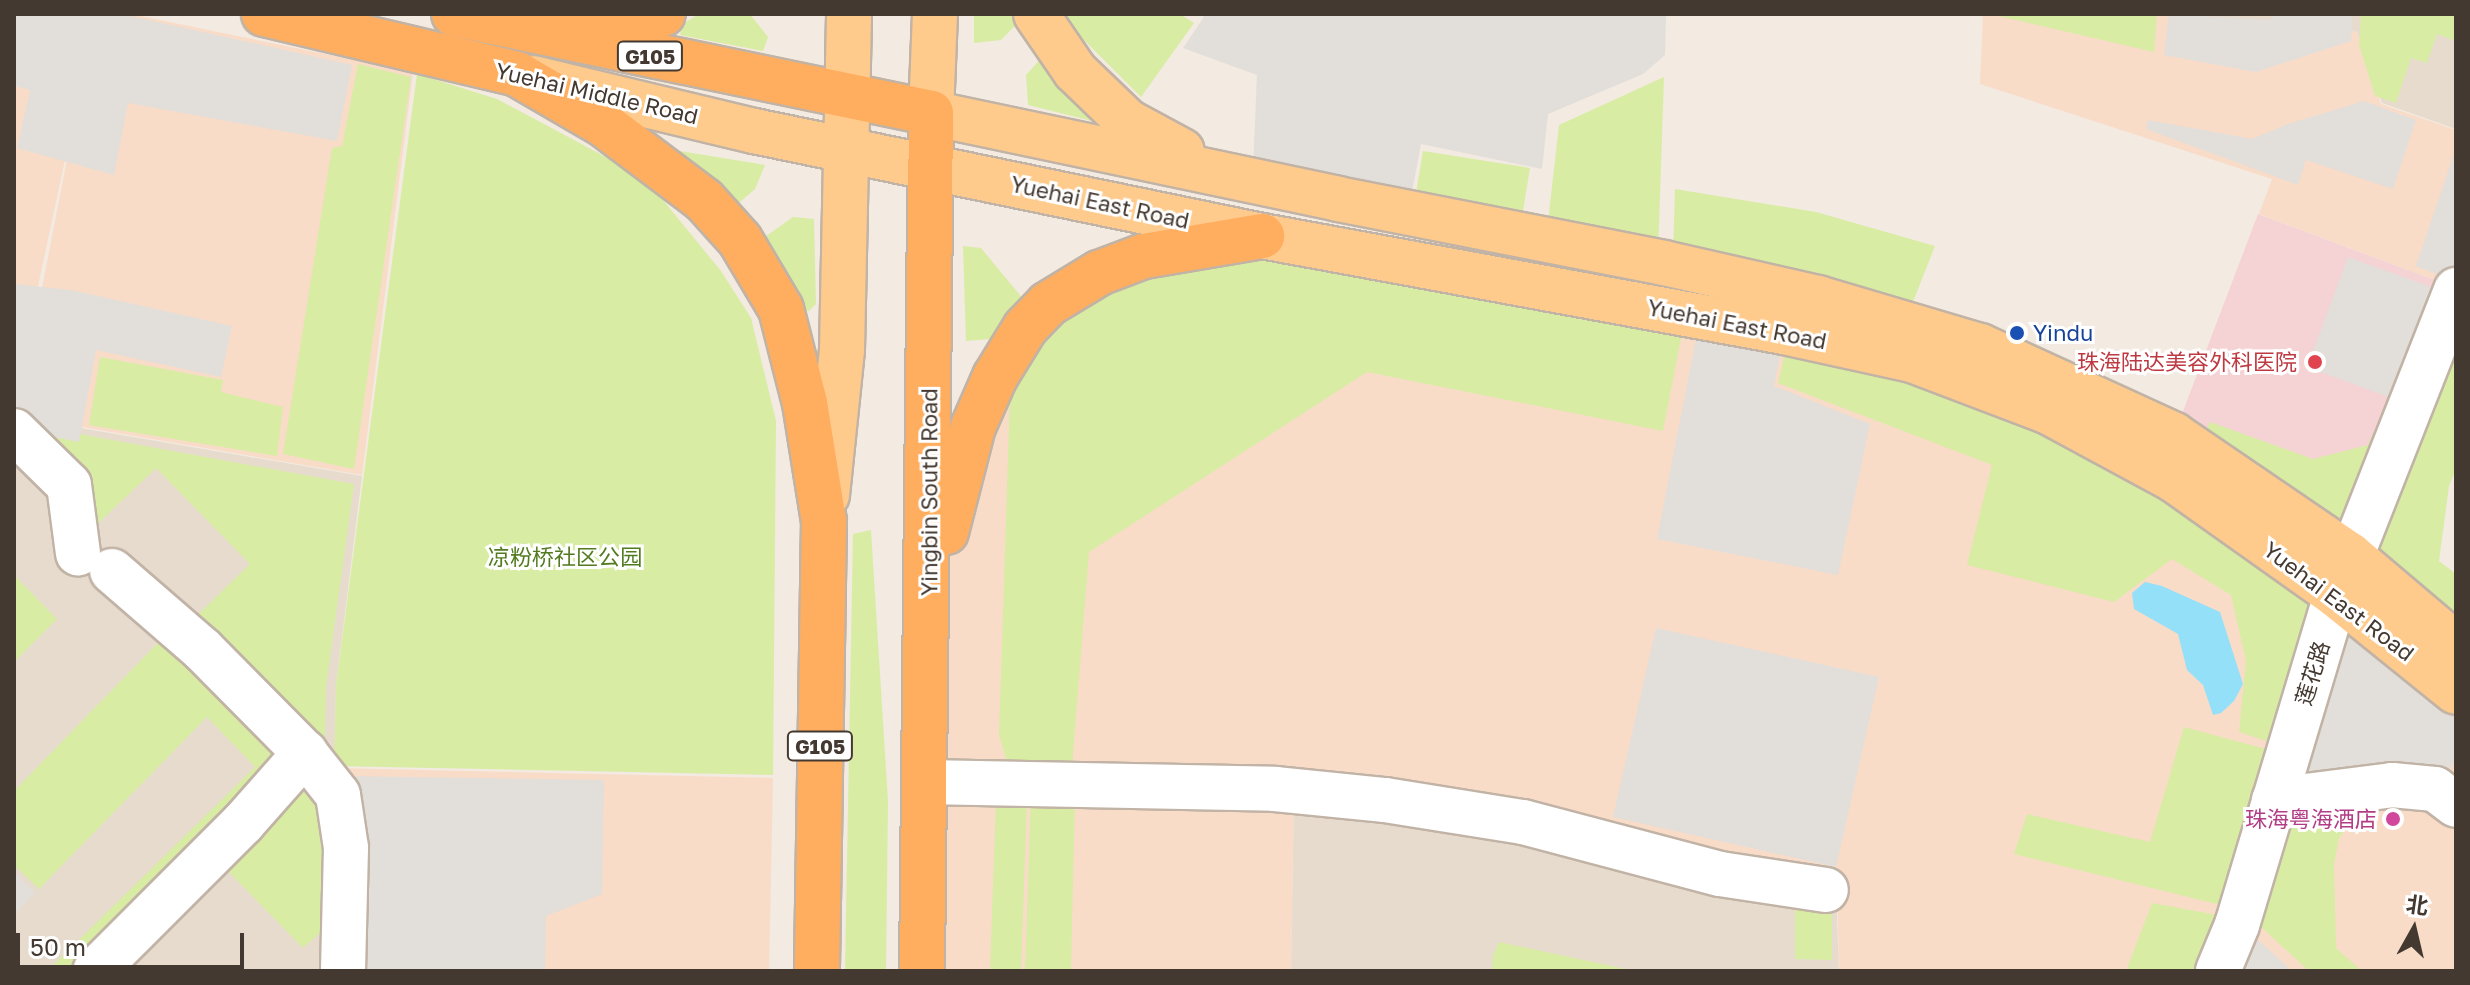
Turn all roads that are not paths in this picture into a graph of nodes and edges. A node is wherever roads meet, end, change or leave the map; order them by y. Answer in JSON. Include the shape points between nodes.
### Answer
{"nodes":[{"id":1,"x":264,"y":14,"type":"edge"},
{"id":2,"x":454,"y":14,"type":"edge"},
{"id":3,"x":663,"y":14,"type":"edge"},
{"id":4,"x":849,"y":14,"type":"edge"},
{"id":5,"x":935,"y":14,"type":"edge"},
{"id":6,"x":1036,"y":14,"type":"edge"},
{"id":7,"x":529,"y":31,"type":"junction"},
{"id":8,"x":517,"y":74,"type":"junction"},
{"id":9,"x":847,"y":96,"type":"junction"},
{"id":10,"x":931,"y":113,"type":"junction"},
{"id":11,"x":846,"y":150,"type":"junction"},
{"id":12,"x":931,"y":167,"type":"junction"},
{"id":13,"x":1223,"y":174,"type":"junction"},
{"id":14,"x":1262,"y":236,"type":"junction"},
{"id":15,"x":2456,"y":290,"type":"edge"},
{"id":16,"x":14,"y":431,"type":"edge"},
{"id":17,"x":824,"y":521,"type":"junction"},
{"id":18,"x":2350,"y":555,"type":"junction"},
{"id":19,"x":2336,"y":595,"type":"junction"},
{"id":20,"x":928,"y":608,"type":"junction"},
{"id":21,"x":2456,"y":645,"type":"edge"},
{"id":22,"x":2456,"y":692,"type":"edge"},
{"id":23,"x":305,"y":753,"type":"junction"},
{"id":24,"x":925,"y":782,"type":"junction"},
{"id":25,"x":2274,"y":800,"type":"junction"},
{"id":26,"x":2456,"y":805,"type":"edge"},
{"id":27,"x":1826,"y":890,"type":"dead end"},
{"id":28,"x":95,"y":971,"type":"edge"},
{"id":29,"x":343,"y":971,"type":"edge"},
{"id":30,"x":817,"y":971,"type":"edge"},
{"id":31,"x":922,"y":971,"type":"edge"},
{"id":32,"x":2218,"y":971,"type":"edge"}],
"edges":[{"from":1,"to":8,"type":"highway","name":"Yuehai Middle Road"},
{"from":2,"to":7,"type":"highway","name":"Yuehai Middle Road","number":"G105"},
{"from":3,"to":7,"type":"highway","via":[[618,25]]},
{"from":4,"to":9,"type":"main road"},
{"from":5,"to":10,"type":"main road","name":"Yingbin South Road"},
{"from":6,"to":13,"type":"main road","via":[[1075,71],[1128,122]]},
{"from":7,"to":9,"type":"highway","name":"Yuehai Middle Road","number":"G105"},
{"from":8,"to":11,"type":"main road","name":"Yuehai Middle Road"},
{"from":8,"to":17,"type":"highway","via":[[649,156],[704,200],[740,240],[781,309],[805,403]]},
{"from":9,"to":10,"type":"highway","name":"Yuehai Middle Road","number":"G105"},
{"from":9,"to":11,"type":"main road"},
{"from":10,"to":12,"type":"highway","name":"Yingbin South Road"},
{"from":10,"to":13,"type":"main road","name":"Yuehai East Road"},
{"from":11,"to":12,"type":"main road","name":"Yuehai Middle Road"},
{"from":11,"to":17,"type":"main road","via":[[842,350]]},
{"from":12,"to":14,"type":"main road","name":"Yuehai East Road"},
{"from":12,"to":20,"type":"highway","name":"Yingbin South Road"},
{"from":13,"to":18,"type":"main road","name":"Yuehai East Road","via":[[1695,270],[1818,298],[1980,346],[2174,435]]},
{"from":14,"to":19,"type":"main road","name":"Yuehai East Road","via":[[1912,360],[2049,412],[2173,479]]},
{"from":14,"to":20,"type":"highway","via":[[1144,256],[1099,273],[1048,304],[1025,328],[973,427]]},
{"from":15,"to":18,"type":"street","name":"莲花路"},
{"from":16,"to":23,"type":"street","via":[[69,485],[95,562],[202,649]]},
{"from":17,"to":30,"type":"highway","number":"G105"},
{"from":18,"to":19,"type":"street","name":"莲花路"},
{"from":18,"to":21,"type":"main road","name":"Yuehai East Road"},
{"from":19,"to":22,"type":"main road","name":"Yuehai East Road"},
{"from":19,"to":25,"type":"street","name":"莲花路"},
{"from":20,"to":24,"type":"highway","name":"Yingbin South Road"},
{"from":23,"to":28,"type":"street"},
{"from":23,"to":29,"type":"street","via":[[338,795],[346,848]]},
{"from":24,"to":27,"type":"street","via":[[1275,789],[1385,800],[1523,822],[1720,874]]},
{"from":24,"to":31,"type":"highway","name":"Yingbin South Road"},
{"from":25,"to":26,"type":"street","via":[[2392,785],[2435,789]]},
{"from":25,"to":32,"type":"street","name":"莲花路"}]}
